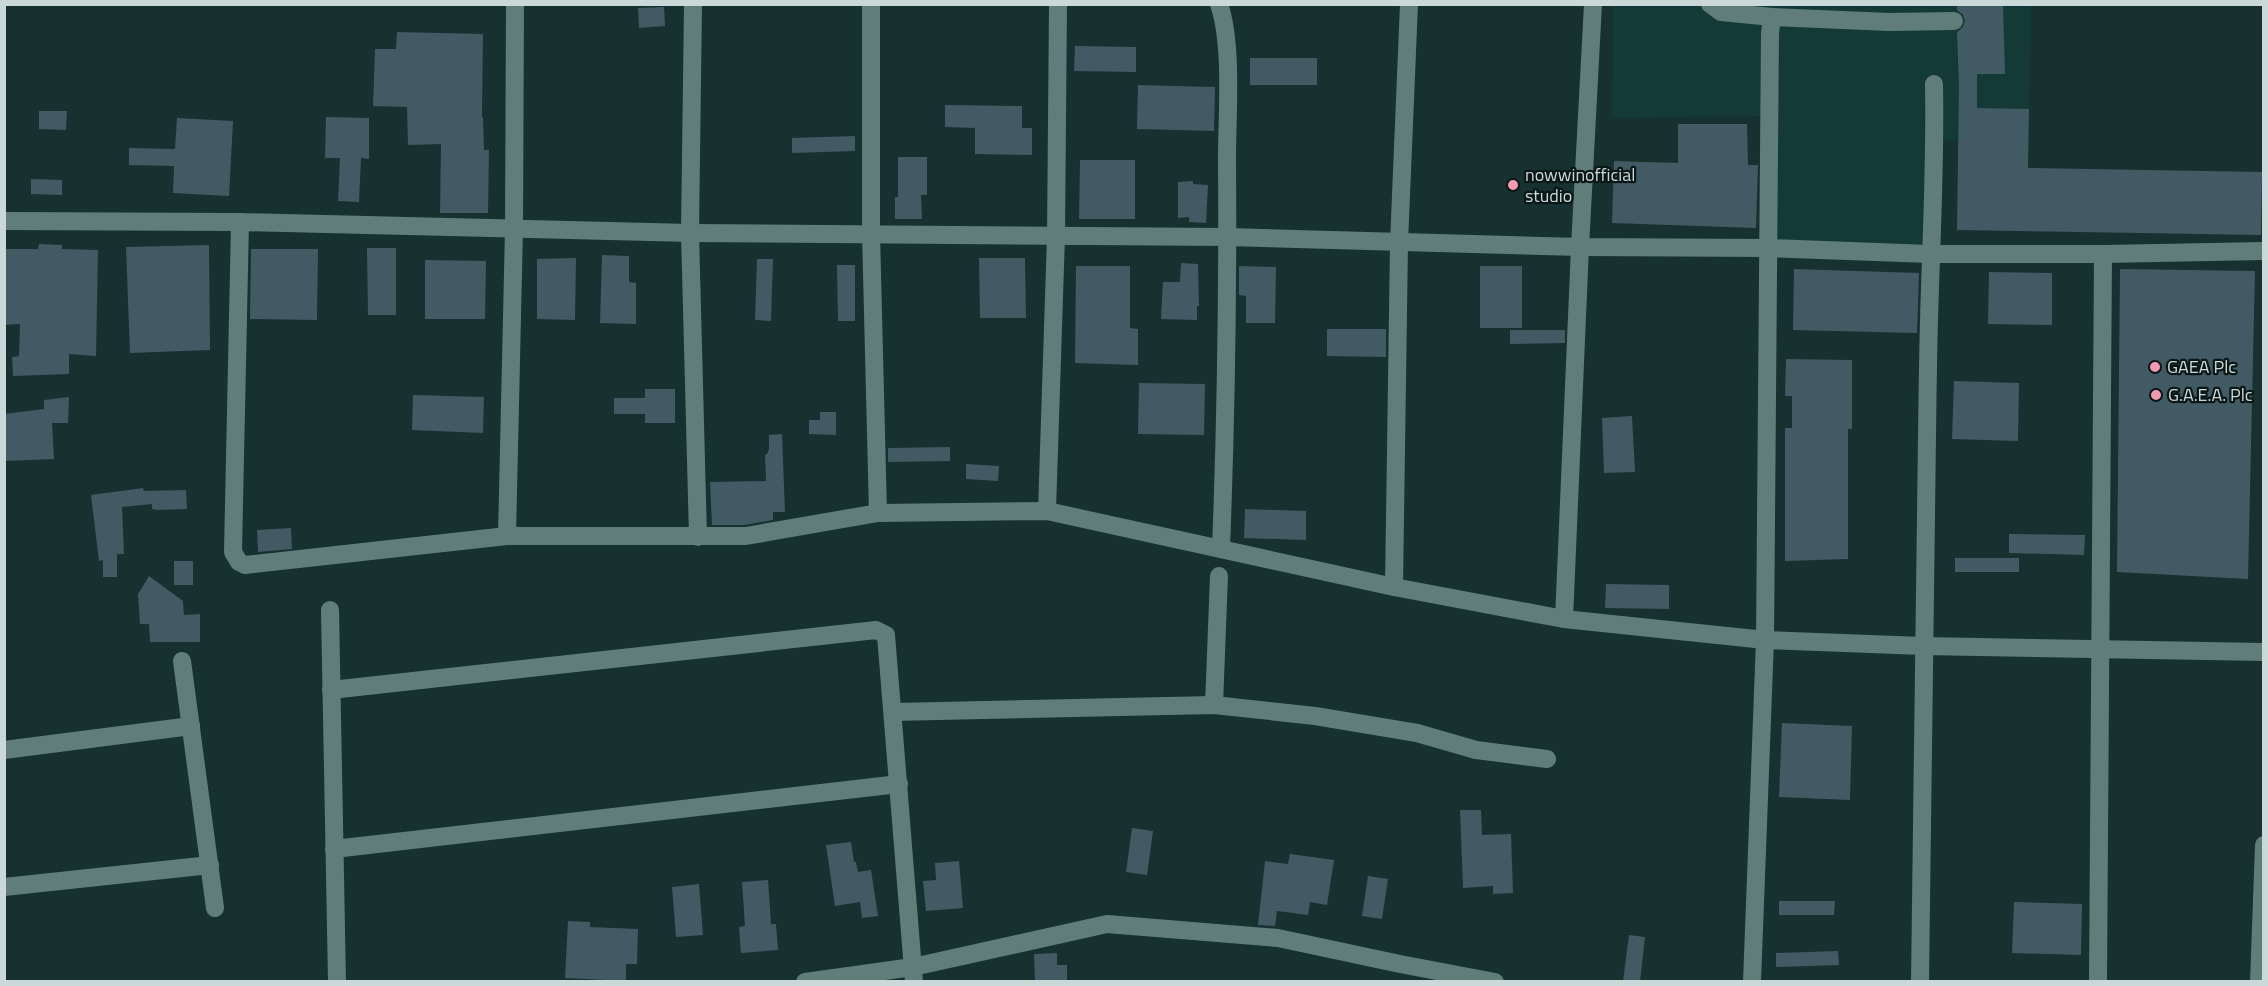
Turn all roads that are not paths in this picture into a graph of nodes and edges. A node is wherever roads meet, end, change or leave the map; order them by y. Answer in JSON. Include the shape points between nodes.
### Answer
{"nodes":[{"id":1,"x":515,"y":4,"type":"edge"},
{"id":2,"x":693,"y":4,"type":"edge"},
{"id":3,"x":871,"y":4,"type":"edge"},
{"id":4,"x":1058,"y":4,"type":"edge"},
{"id":5,"x":1219,"y":4,"type":"edge"},
{"id":6,"x":1409,"y":4,"type":"edge"},
{"id":7,"x":1593,"y":4,"type":"edge"},
{"id":8,"x":1710,"y":4,"type":"edge"},
{"id":9,"x":1772,"y":17,"type":"junction"},
{"id":10,"x":1954,"y":21,"type":"dead end"},
{"id":11,"x":1934,"y":84,"type":"dead end"},
{"id":12,"x":4,"y":221,"type":"edge"},
{"id":13,"x":240,"y":222,"type":"junction"},
{"id":14,"x":514,"y":229,"type":"junction"},
{"id":15,"x":690,"y":233,"type":"junction"},
{"id":16,"x":871,"y":233,"type":"junction"},
{"id":17,"x":1056,"y":236,"type":"junction"},
{"id":18,"x":1228,"y":237,"type":"junction"},
{"id":19,"x":1399,"y":243,"type":"junction"},
{"id":20,"x":1580,"y":247,"type":"junction"},
{"id":21,"x":1768,"y":248,"type":"junction"},
{"id":22,"x":2264,"y":251,"type":"edge"},
{"id":23,"x":1930,"y":254,"type":"junction"},
{"id":24,"x":2103,"y":254,"type":"junction"},
{"id":25,"x":1047,"y":511,"type":"junction"},
{"id":26,"x":878,"y":513,"type":"junction"},
{"id":27,"x":507,"y":536,"type":"junction"},
{"id":28,"x":698,"y":537,"type":"junction"},
{"id":29,"x":1221,"y":549,"type":"junction"},
{"id":30,"x":1219,"y":576,"type":"dead end"},
{"id":31,"x":1394,"y":587,"type":"junction"},
{"id":32,"x":330,"y":610,"type":"dead end"},
{"id":33,"x":1564,"y":619,"type":"junction"},
{"id":34,"x":1765,"y":640,"type":"junction"},
{"id":35,"x":1923,"y":646,"type":"junction"},
{"id":36,"x":2101,"y":650,"type":"junction"},
{"id":37,"x":2264,"y":652,"type":"edge"},
{"id":38,"x":182,"y":661,"type":"dead end"},
{"id":39,"x":331,"y":690,"type":"junction"},
{"id":40,"x":1214,"y":705,"type":"junction"},
{"id":41,"x":893,"y":712,"type":"junction"},
{"id":42,"x":191,"y":726,"type":"junction"},
{"id":43,"x":4,"y":750,"type":"edge"},
{"id":44,"x":1547,"y":759,"type":"dead end"},
{"id":45,"x":899,"y":784,"type":"junction"},
{"id":46,"x":2264,"y":845,"type":"edge"},
{"id":47,"x":334,"y":849,"type":"junction"},
{"id":48,"x":210,"y":865,"type":"junction"},
{"id":49,"x":4,"y":887,"type":"edge"},
{"id":50,"x":215,"y":909,"type":"dead end"},
{"id":51,"x":914,"y":974,"type":"edge"},
{"id":52,"x":337,"y":981,"type":"edge"},
{"id":53,"x":805,"y":981,"type":"edge"},
{"id":54,"x":1495,"y":981,"type":"edge"},
{"id":55,"x":1752,"y":981,"type":"edge"},
{"id":56,"x":1920,"y":981,"type":"edge"},
{"id":57,"x":2098,"y":981,"type":"edge"},
{"id":58,"x":2259,"y":981,"type":"edge"}],
"edges":[{"from":1,"to":14,"type":"street"},
{"from":2,"to":15,"type":"street"},
{"from":3,"to":16,"type":"street"},
{"from":4,"to":17,"type":"street"},
{"from":5,"to":18,"type":"street","via":[[1227,47]]},
{"from":6,"to":19,"type":"street"},
{"from":7,"to":20,"type":"street"},
{"from":8,"to":9,"type":"street","via":[[1721,12]]},
{"from":9,"to":10,"type":"street"},
{"from":9,"to":21,"type":"street"},
{"from":11,"to":23,"type":"street"},
{"from":12,"to":13,"type":"street"},
{"from":13,"to":14,"type":"street"},
{"from":13,"to":27,"type":"street","via":[[233,552],[239,562],[245,565]]},
{"from":14,"to":15,"type":"street"},
{"from":14,"to":27,"type":"street"},
{"from":15,"to":16,"type":"street"},
{"from":15,"to":28,"type":"street"},
{"from":16,"to":17,"type":"street"},
{"from":16,"to":26,"type":"street"},
{"from":17,"to":18,"type":"street"},
{"from":17,"to":25,"type":"street"},
{"from":18,"to":19,"type":"street"},
{"from":18,"to":29,"type":"street"},
{"from":19,"to":20,"type":"street"},
{"from":19,"to":31,"type":"street"},
{"from":20,"to":21,"type":"street"},
{"from":20,"to":33,"type":"street"},
{"from":21,"to":23,"type":"street"},
{"from":21,"to":34,"type":"street"},
{"from":22,"to":24,"type":"street"},
{"from":23,"to":24,"type":"street"},
{"from":23,"to":35,"type":"street"},
{"from":24,"to":36,"type":"street"},
{"from":25,"to":26,"type":"street"},
{"from":25,"to":29,"type":"street"},
{"from":26,"to":28,"type":"street","via":[[746,536]]},
{"from":27,"to":28,"type":"street"},
{"from":29,"to":31,"type":"street"},
{"from":30,"to":40,"type":"street"},
{"from":31,"to":33,"type":"street"},
{"from":32,"to":39,"type":"street"},
{"from":33,"to":34,"type":"street"},
{"from":34,"to":35,"type":"street"},
{"from":34,"to":55,"type":"street"},
{"from":35,"to":36,"type":"street"},
{"from":35,"to":56,"type":"street"},
{"from":36,"to":37,"type":"street"},
{"from":36,"to":57,"type":"street"},
{"from":38,"to":42,"type":"street"},
{"from":39,"to":41,"type":"street","via":[[876,630],[886,635]]},
{"from":39,"to":47,"type":"street"},
{"from":40,"to":41,"type":"street"},
{"from":40,"to":44,"type":"street","via":[[1315,716],[1417,733],[1476,750]]},
{"from":41,"to":45,"type":"street"},
{"from":42,"to":43,"type":"street"},
{"from":42,"to":48,"type":"street"},
{"from":45,"to":47,"type":"street"},
{"from":45,"to":51,"type":"street"},
{"from":46,"to":58,"type":"street"},
{"from":47,"to":52,"type":"street"},
{"from":48,"to":49,"type":"street"},
{"from":48,"to":50,"type":"street"},
{"from":51,"to":53,"type":"street"},
{"from":51,"to":54,"type":"street","via":[[1107,924],[1278,938]]}]}
